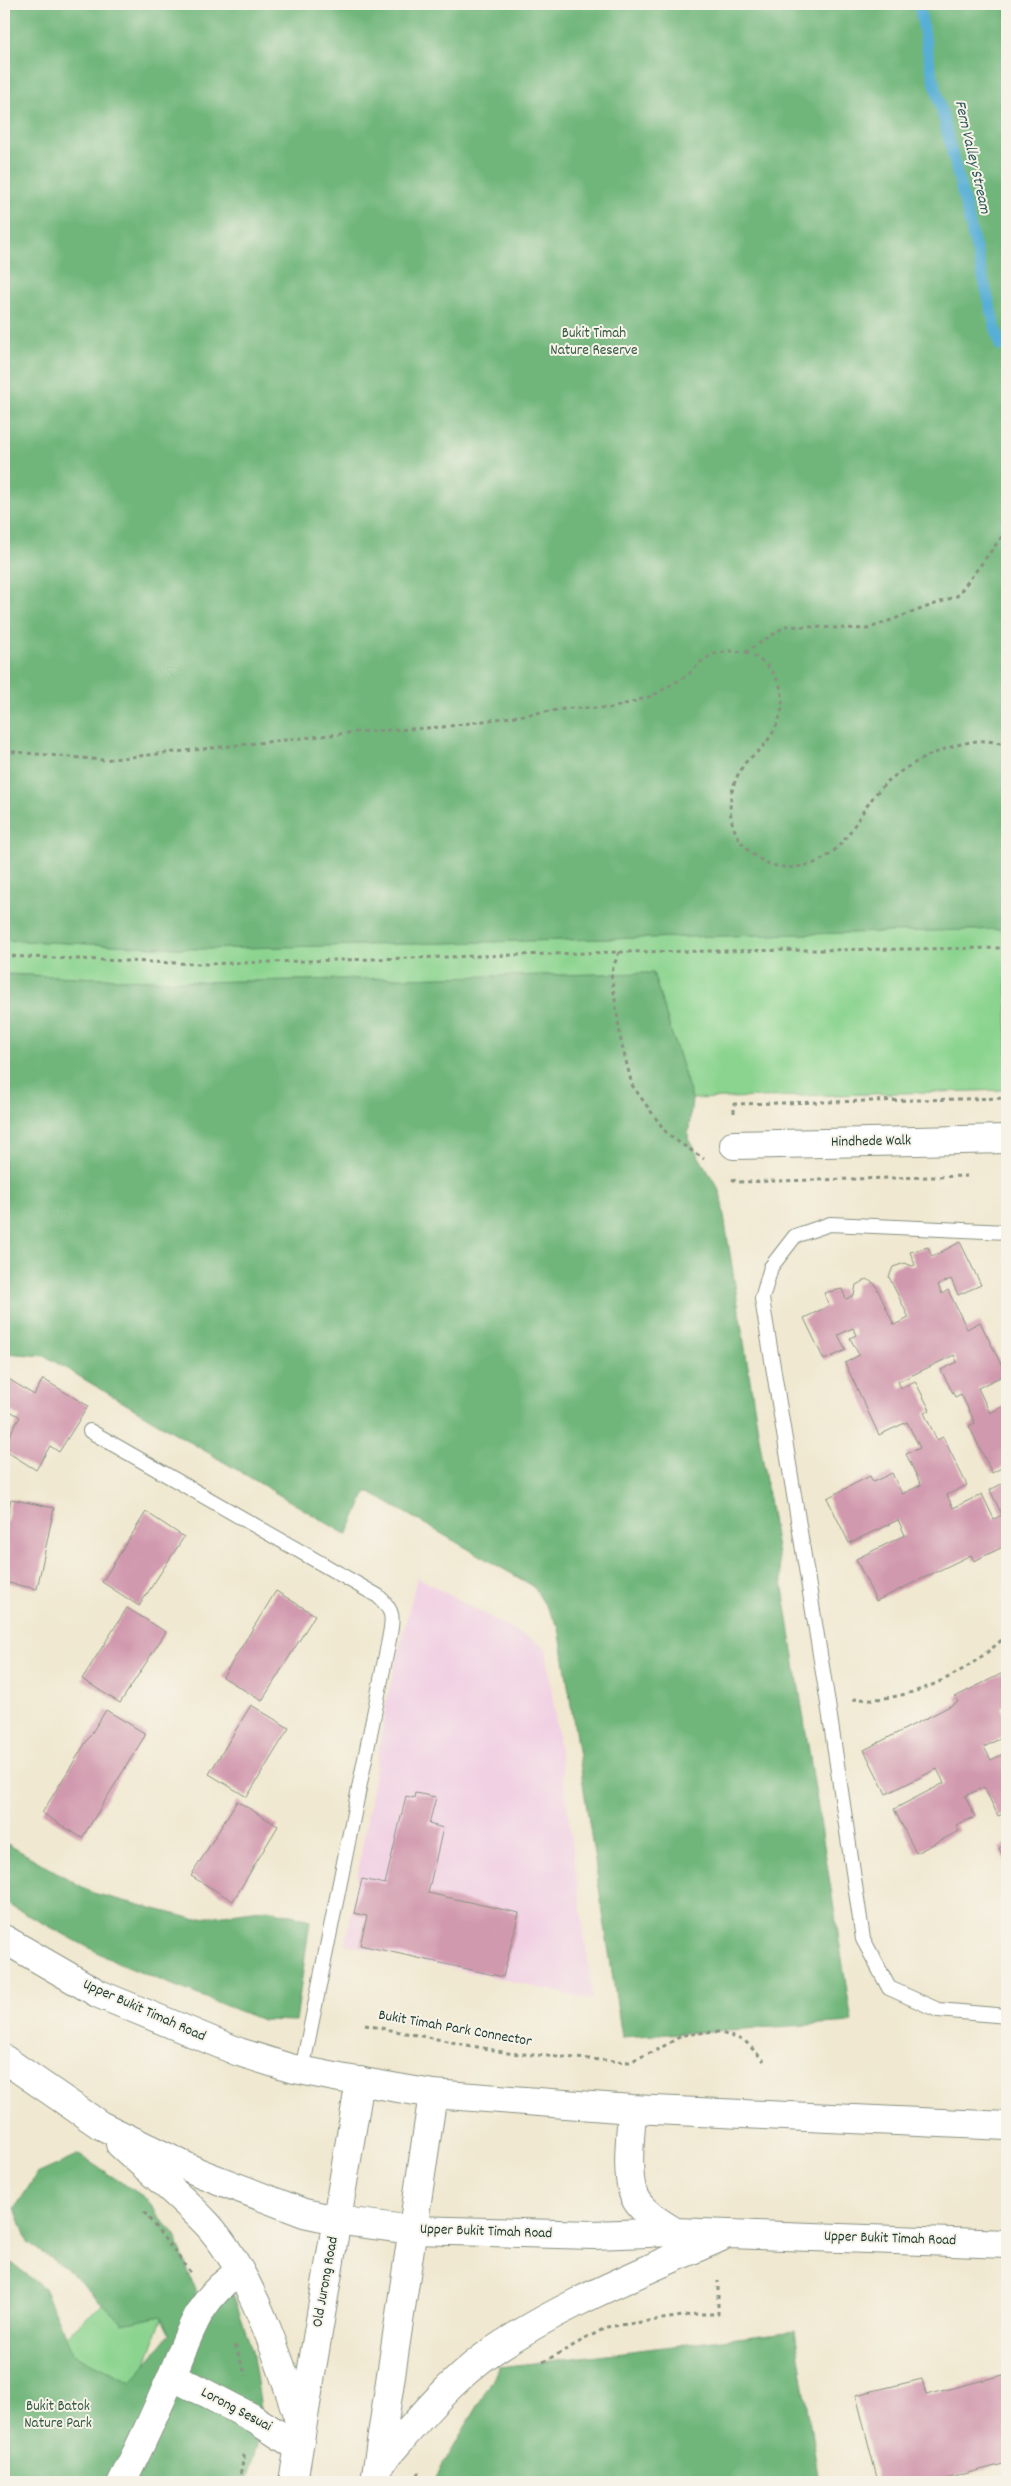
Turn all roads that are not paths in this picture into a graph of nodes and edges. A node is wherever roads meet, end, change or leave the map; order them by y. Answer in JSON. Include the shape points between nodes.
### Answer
{"nodes":[{"id":1,"x":1007,"y":1138,"type":"edge"},
{"id":2,"x":734,"y":1145,"type":"dead end"},
{"id":3,"x":1007,"y":1232,"type":"edge"},
{"id":4,"x":90,"y":1431,"type":"dead end"},
{"id":5,"x":4,"y":1939,"type":"edge"},
{"id":6,"x":1007,"y":2016,"type":"edge"},
{"id":7,"x":4,"y":2059,"type":"edge"},
{"id":8,"x":302,"y":2070,"type":"junction"},
{"id":9,"x":360,"y":2081,"type":"junction"},
{"id":10,"x":434,"y":2094,"type":"junction"},
{"id":11,"x":632,"y":2109,"type":"junction"},
{"id":12,"x":100,"y":2125,"type":"junction"},
{"id":13,"x":1007,"y":2126,"type":"edge"},
{"id":14,"x":336,"y":2220,"type":"junction"},
{"id":15,"x":413,"y":2230,"type":"junction"},
{"id":16,"x":675,"y":2232,"type":"junction"},
{"id":17,"x":729,"y":2234,"type":"junction"},
{"id":18,"x":1007,"y":2244,"type":"edge"},
{"id":19,"x":239,"y":2273,"type":"junction"},
{"id":20,"x":172,"y":2376,"type":"junction"},
{"id":21,"x":299,"y":2437,"type":"junction"},
{"id":22,"x":376,"y":2474,"type":"edge"},
{"id":23,"x":122,"y":2482,"type":"edge"},
{"id":24,"x":293,"y":2482,"type":"edge"}],
"edges":[{"from":1,"to":2,"type":"main road","name":"Hindhede Walk"},
{"from":3,"to":6,"type":"lane","via":[[830,1224],[796,1236],[771,1267],[762,1299],[863,1939],[890,1988],[938,2010]]},
{"from":4,"to":8,"type":"lane","via":[[378,1596],[390,1607],[392,1622],[388,1645]]},
{"from":5,"to":8,"type":"main road","name":"Upper Bukit Timah Road","via":[[99,1994],[239,2052]]},
{"from":7,"to":12,"type":"main road","name":"Upper Bukit Timah Road"},
{"from":8,"to":9,"type":"main road","name":"Upper Bukit Timah Road"},
{"from":9,"to":10,"type":"main road","name":"Upper Bukit Timah Road"},
{"from":9,"to":14,"type":"main road","name":"Old Jurong Road"},
{"from":10,"to":11,"type":"main road","name":"Upper Bukit Timah Road"},
{"from":10,"to":15,"type":"main road"},
{"from":11,"to":13,"type":"main road","name":"Upper Bukit Timah Road"},
{"from":11,"to":16,"type":"main road","via":[[630,2162],[634,2197],[650,2216]]},
{"from":12,"to":14,"type":"main road","name":"Upper Bukit Timah Road","via":[[200,2173],[304,2213]]},
{"from":12,"to":19,"type":"main road","via":[[207,2224]]},
{"from":14,"to":15,"type":"main road","name":"Upper Bukit Timah Road"},
{"from":14,"to":21,"type":"main road","name":"Old Jurong Road"},
{"from":15,"to":16,"type":"main road","name":"Upper Bukit Timah Road","via":[[593,2236]]},
{"from":15,"to":22,"type":"main road"},
{"from":16,"to":17,"type":"main road","name":"Upper Bukit Timah Road"},
{"from":17,"to":18,"type":"main road","name":"Upper Bukit Timah Road"},
{"from":17,"to":22,"type":"main road","via":[[600,2291],[483,2358],[452,2385]]},
{"from":19,"to":20,"type":"main road","via":[[223,2282],[210,2298],[189,2331]]},
{"from":19,"to":21,"type":"main road","via":[[281,2363]]},
{"from":20,"to":21,"type":"main road","name":"Lorong Sesuai","via":[[251,2417]]},
{"from":20,"to":23,"type":"main road"},
{"from":21,"to":24,"type":"main road","name":"Old Jurong Road"}]}
